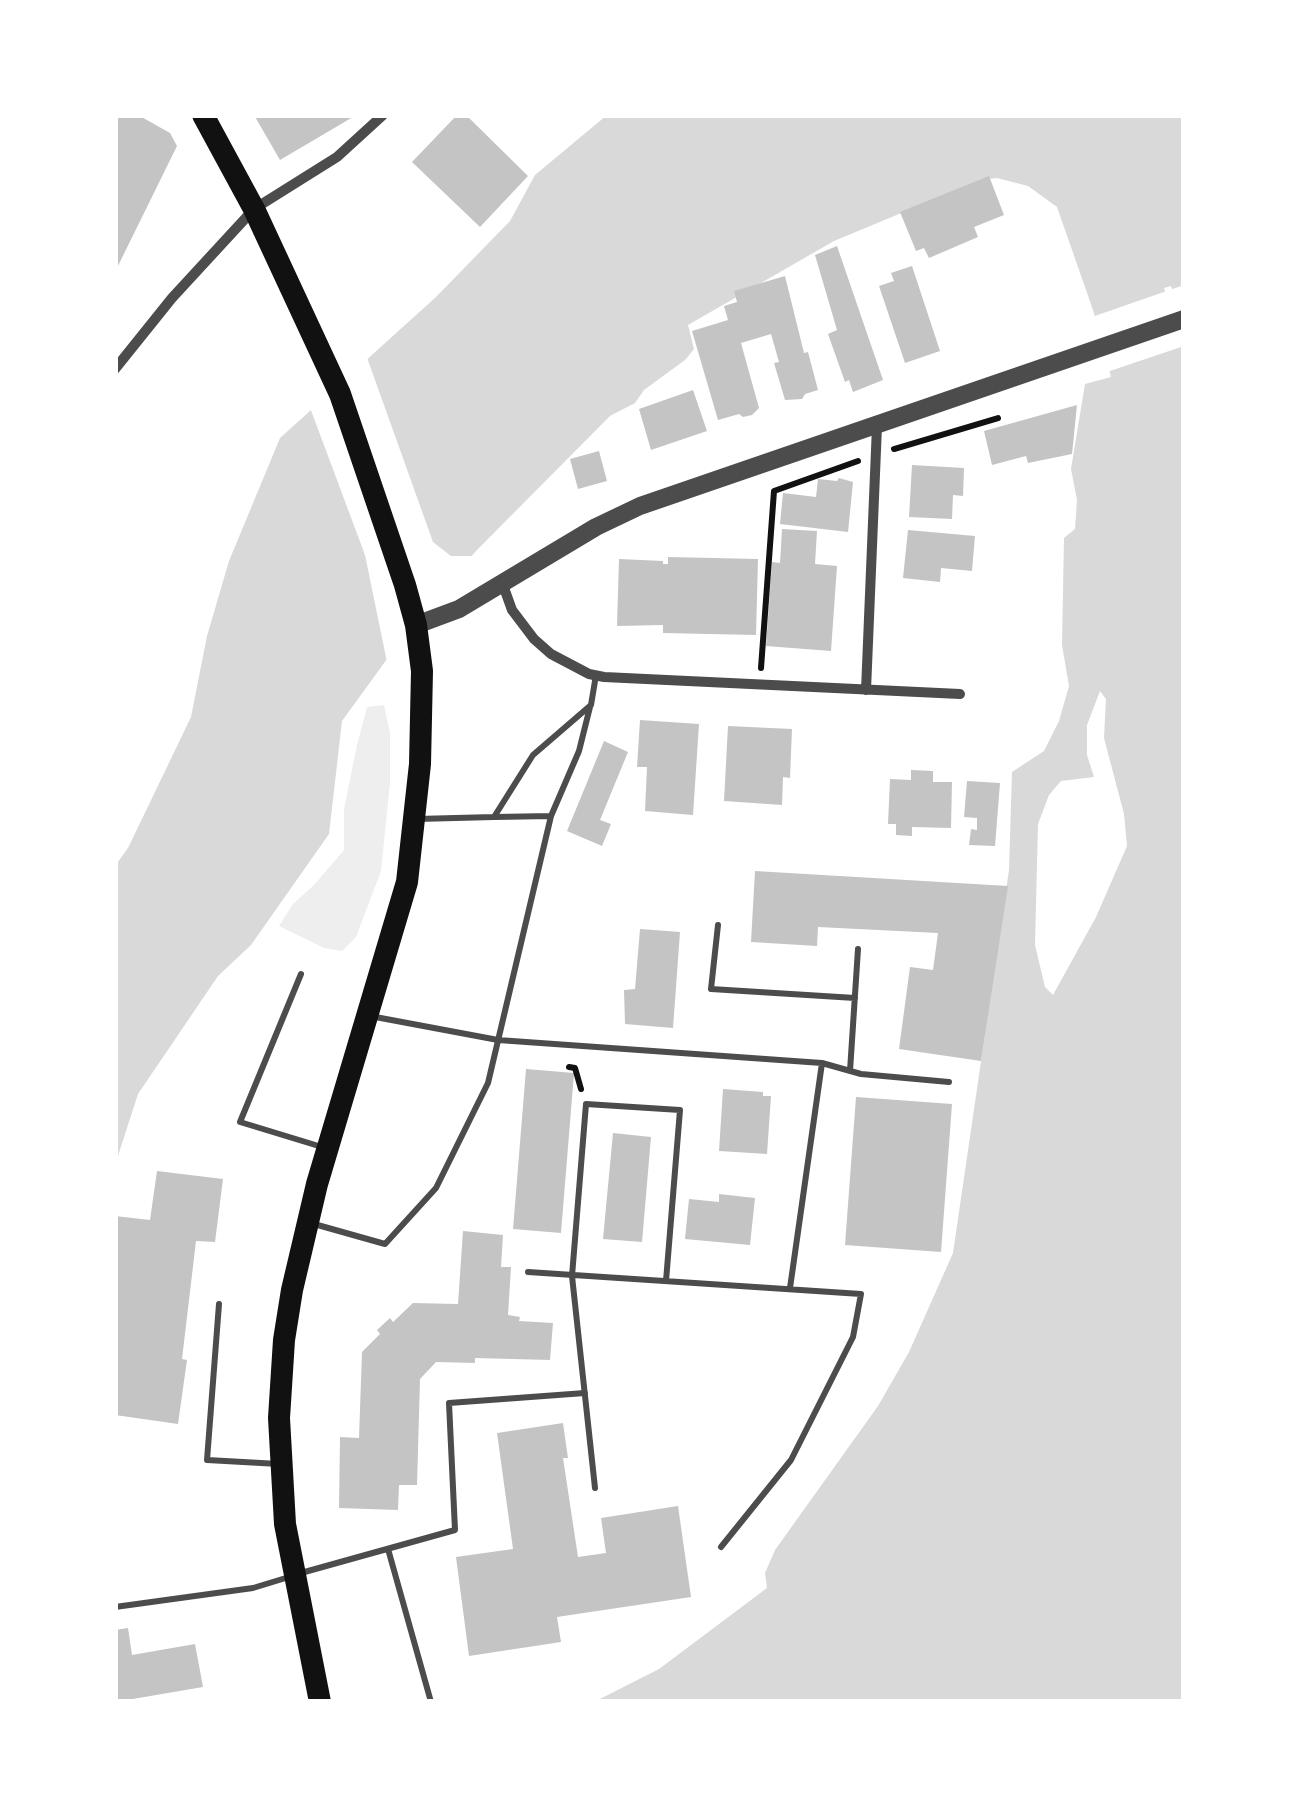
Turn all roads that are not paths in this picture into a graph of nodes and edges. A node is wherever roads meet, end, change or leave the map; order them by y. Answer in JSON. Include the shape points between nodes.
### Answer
{"nodes":[{"id":1,"x":203,"y":115,"type":"edge"},
{"id":2,"x":384,"y":115,"type":"edge"},
{"id":3,"x":254,"y":208,"type":"junction"},
{"id":4,"x":1184,"y":318,"type":"edge"},
{"id":5,"x":115,"y":369,"type":"edge"},
{"id":6,"x":877,"y":426,"type":"junction"},
{"id":7,"x":503,"y":585,"type":"junction"},
{"id":8,"x":416,"y":625,"type":"junction"},
{"id":9,"x":596,"y":676,"type":"junction"},
{"id":10,"x":866,"y":690,"type":"junction"},
{"id":11,"x":960,"y":694,"type":"dead end"},
{"id":12,"x":590,"y":705,"type":"junction"},
{"id":13,"x":551,"y":816,"type":"junction"},
{"id":14,"x":494,"y":818,"type":"junction"},
{"id":15,"x":416,"y":820,"type":"junction"},
{"id":16,"x":718,"y":925,"type":"dead end"},
{"id":17,"x":858,"y":949,"type":"dead end"},
{"id":18,"x":301,"y":974,"type":"dead end"},
{"id":19,"x":855,"y":998,"type":"junction"},
{"id":20,"x":366,"y":1016,"type":"junction"},
{"id":21,"x":498,"y":1040,"type":"junction"},
{"id":22,"x":822,"y":1064,"type":"junction"},
{"id":23,"x":850,"y":1071,"type":"junction"},
{"id":24,"x":949,"y":1082,"type":"dead end"},
{"id":25,"x":328,"y":1148,"type":"junction"},
{"id":26,"x":308,"y":1223,"type":"junction"},
{"id":27,"x":528,"y":1272,"type":"dead end"},
{"id":28,"x":572,"y":1276,"type":"junction"},
{"id":29,"x":666,"y":1282,"type":"junction"},
{"id":30,"x":790,"y":1288,"type":"junction"},
{"id":31,"x":219,"y":1304,"type":"dead end"},
{"id":32,"x":585,"y":1393,"type":"junction"},
{"id":33,"x":280,"y":1464,"type":"junction"},
{"id":34,"x":595,"y":1488,"type":"dead end"},
{"id":35,"x":721,"y":1546,"type":"dead end"},
{"id":36,"x":388,"y":1549,"type":"junction"},
{"id":37,"x":295,"y":1575,"type":"junction"},
{"id":38,"x":115,"y":1606,"type":"edge"},
{"id":39,"x":320,"y":1702,"type":"edge"},
{"id":40,"x":431,"y":1702,"type":"edge"}],
"edges":[{"from":1,"to":3,"type":"main road"},
{"from":2,"to":3,"type":"street","via":[[337,157]]},
{"from":3,"to":5,"type":"street"},
{"from":3,"to":8,"type":"main road","via":[[328,365]]},
{"from":4,"to":6,"type":"street"},
{"from":6,"to":7,"type":"street","via":[[640,506]]},
{"from":6,"to":10,"type":"street"},
{"from":7,"to":8,"type":"street"},
{"from":7,"to":9,"type":"street","via":[[534,639],[566,664]]},
{"from":8,"to":15,"type":"main road","via":[[422,671]]},
{"from":9,"to":10,"type":"street"},
{"from":9,"to":12,"type":"lane"},
{"from":10,"to":11,"type":"street"},
{"from":12,"to":13,"type":"lane","via":[[579,752]]},
{"from":12,"to":14,"type":"lane","via":[[533,756]]},
{"from":13,"to":14,"type":"lane"},
{"from":13,"to":21,"type":"lane"},
{"from":14,"to":15,"type":"lane"},
{"from":15,"to":20,"type":"main road","via":[[407,882]]},
{"from":16,"to":19,"type":"lane","via":[[712,989]]},
{"from":17,"to":19,"type":"lane"},
{"from":18,"to":25,"type":"lane","via":[[240,1122]]},
{"from":19,"to":23,"type":"lane"},
{"from":20,"to":21,"type":"lane"},
{"from":20,"to":25,"type":"main road"},
{"from":21,"to":22,"type":"lane"},
{"from":21,"to":26,"type":"lane","via":[[488,1083],[436,1188],[386,1244]]},
{"from":22,"to":23,"type":"lane"},
{"from":22,"to":30,"type":"lane"},
{"from":23,"to":24,"type":"lane"},
{"from":25,"to":26,"type":"main road"},
{"from":26,"to":33,"type":"main road","via":[[284,1340]]},
{"from":27,"to":28,"type":"lane"},
{"from":28,"to":29,"type":"lane"},
{"from":28,"to":29,"type":"lane","via":[[586,1104],[680,1110]]},
{"from":28,"to":32,"type":"lane"},
{"from":29,"to":30,"type":"lane"},
{"from":30,"to":35,"type":"lane","via":[[861,1294],[852,1337],[792,1460]]},
{"from":31,"to":33,"type":"lane","via":[[207,1460]]},
{"from":32,"to":34,"type":"lane"},
{"from":32,"to":36,"type":"lane","via":[[449,1403],[455,1530]]},
{"from":33,"to":37,"type":"main road"},
{"from":36,"to":37,"type":"lane"},
{"from":36,"to":40,"type":"lane"},
{"from":37,"to":38,"type":"lane","via":[[253,1588]]},
{"from":37,"to":39,"type":"main road"}]}
